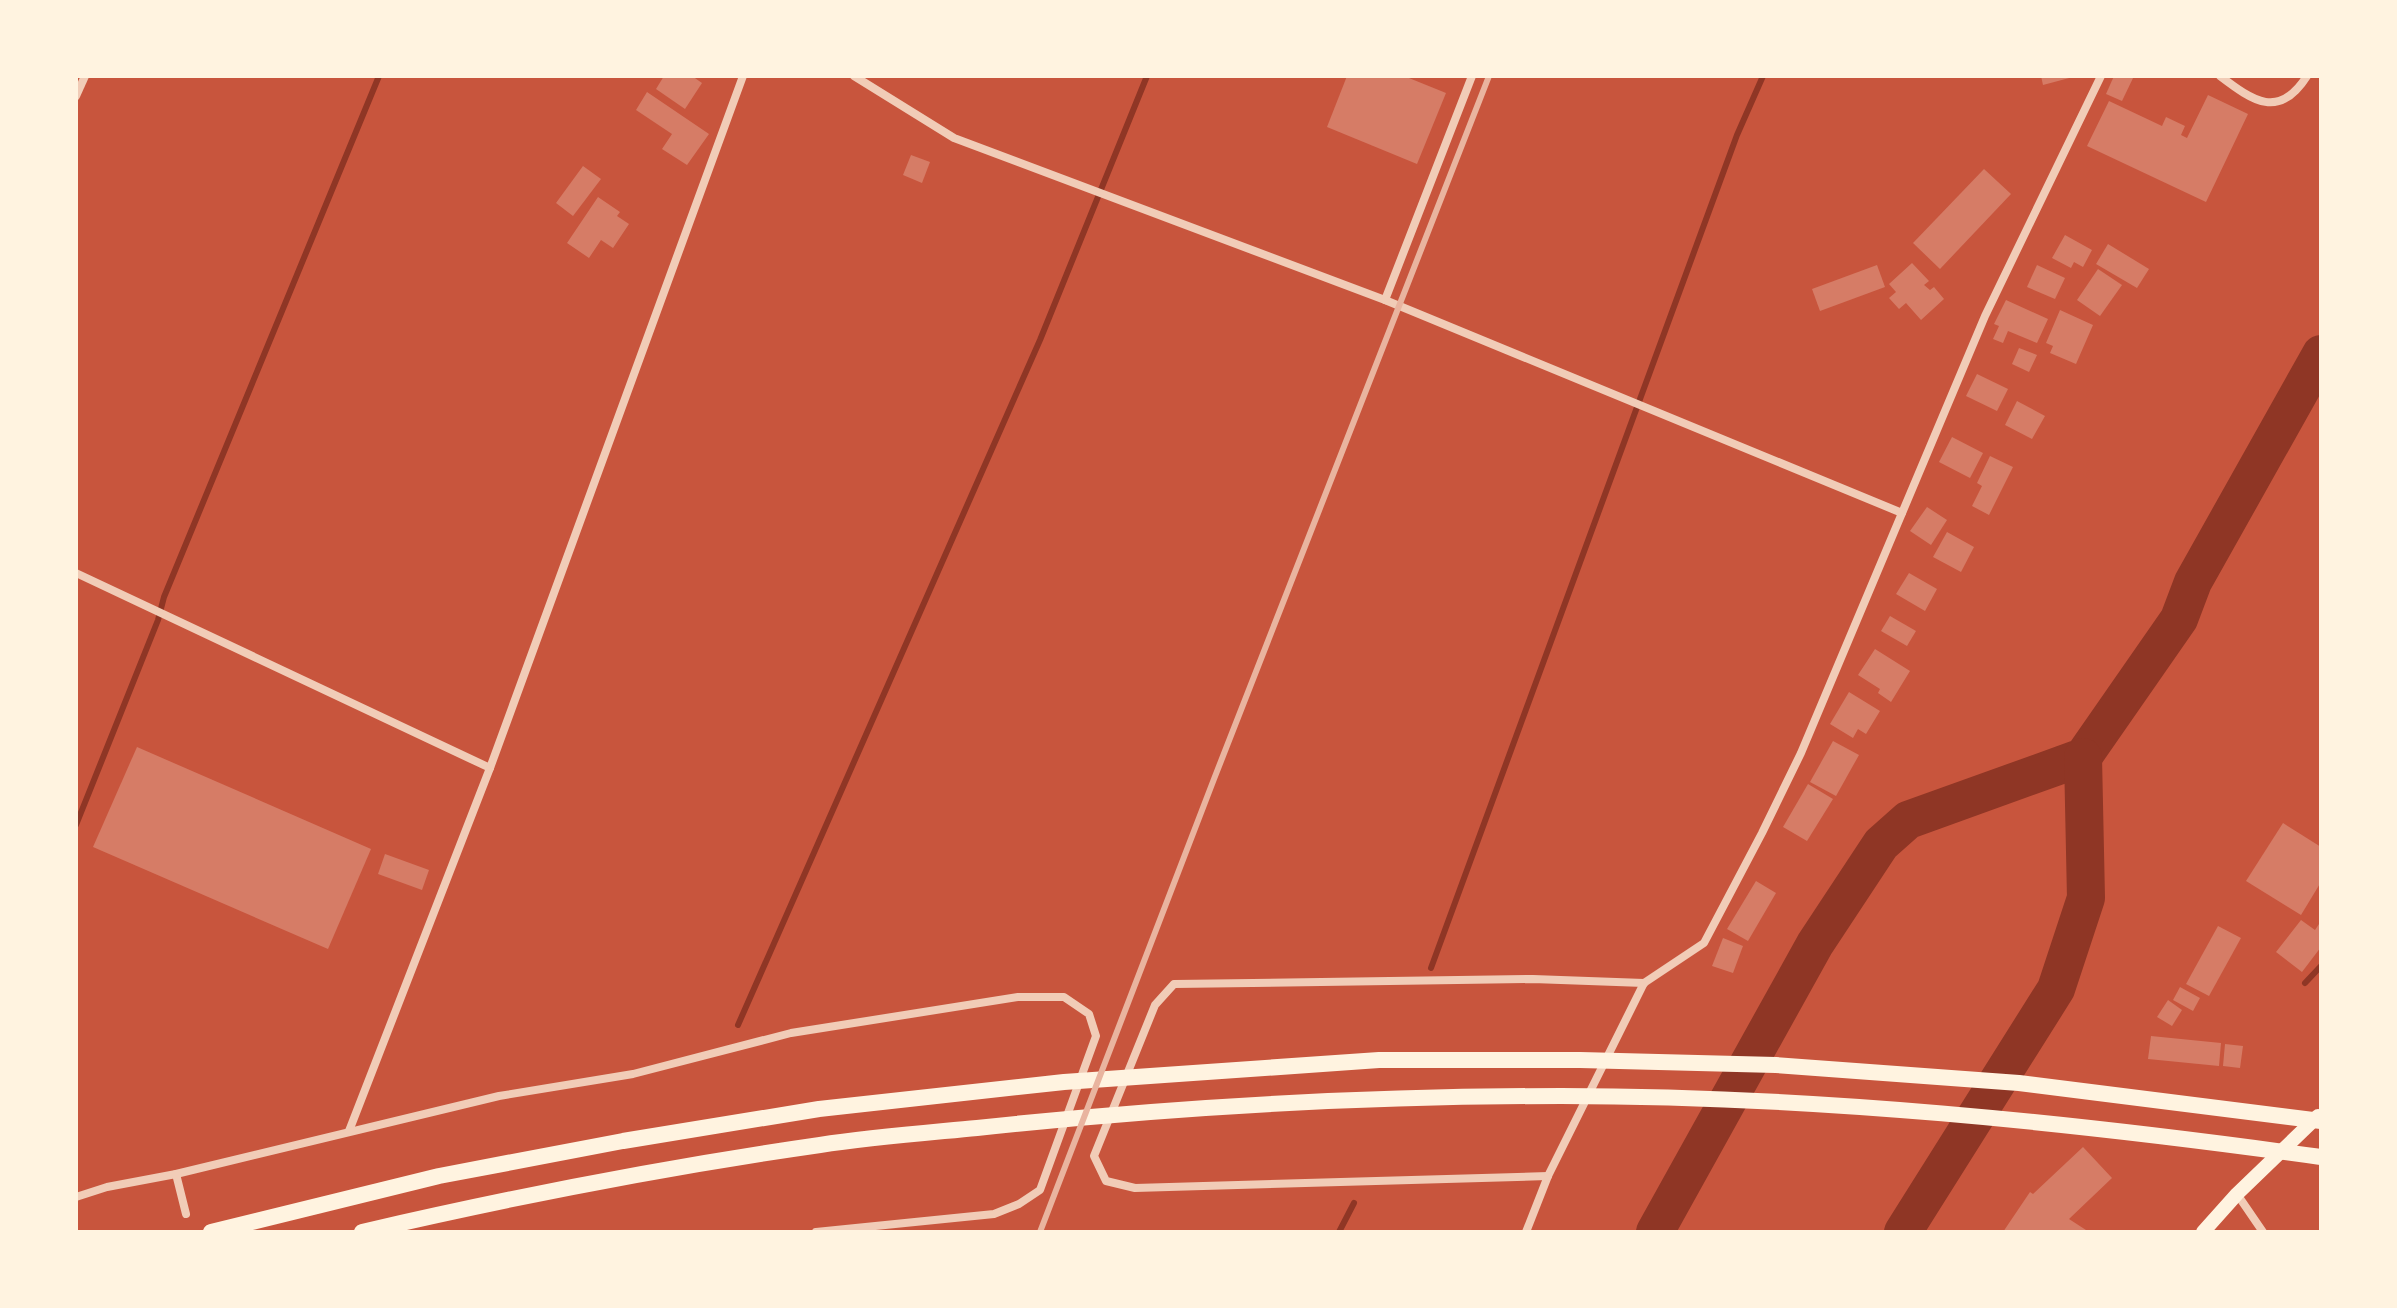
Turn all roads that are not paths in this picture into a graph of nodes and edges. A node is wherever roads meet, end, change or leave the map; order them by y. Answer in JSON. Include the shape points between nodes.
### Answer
{"nodes":[{"id":1,"x":85,"y":76,"type":"edge"},
{"id":2,"x":743,"y":76,"type":"edge"},
{"id":3,"x":854,"y":76,"type":"edge"},
{"id":4,"x":1472,"y":76,"type":"edge"},
{"id":5,"x":2101,"y":76,"type":"edge"},
{"id":6,"x":2220,"y":76,"type":"edge"},
{"id":7,"x":2307,"y":76,"type":"edge"},
{"id":8,"x":76,"y":96,"type":"edge"},
{"id":9,"x":1385,"y":300,"type":"junction"},
{"id":10,"x":1902,"y":513,"type":"junction"},
{"id":11,"x":76,"y":573,"type":"edge"},
{"id":12,"x":490,"y":768,"type":"junction"},
{"id":13,"x":1644,"y":983,"type":"junction"},
{"id":14,"x":2321,"y":1113,"type":"edge"},
{"id":15,"x":2321,"y":1121,"type":"edge"},
{"id":16,"x":349,"y":1131,"type":"junction"},
{"id":17,"x":2321,"y":1157,"type":"edge"},
{"id":18,"x":176,"y":1174,"type":"junction"},
{"id":19,"x":1548,"y":1176,"type":"junction"},
{"id":20,"x":2237,"y":1194,"type":"junction"},
{"id":21,"x":76,"y":1197,"type":"edge"},
{"id":22,"x":186,"y":1214,"type":"dead end"},
{"id":23,"x":211,"y":1232,"type":"edge"},
{"id":24,"x":362,"y":1232,"type":"edge"},
{"id":25,"x":816,"y":1232,"type":"edge"},
{"id":26,"x":1526,"y":1232,"type":"edge"},
{"id":27,"x":2203,"y":1232,"type":"edge"},
{"id":28,"x":2263,"y":1232,"type":"edge"}],
"edges":[{"from":1,"to":8,"type":"street"},
{"from":2,"to":12,"type":"street"},
{"from":3,"to":9,"type":"street","via":[[954,138]]},
{"from":4,"to":9,"type":"street"},
{"from":5,"to":10,"type":"street","via":[[1985,316]]},
{"from":6,"to":7,"type":"street","via":[[2263,103],[2288,99]]},
{"from":9,"to":10,"type":"street"},
{"from":10,"to":13,"type":"street","via":[[1801,753],[1704,943]]},
{"from":11,"to":12,"type":"street"},
{"from":12,"to":16,"type":"street"},
{"from":13,"to":19,"type":"street"},
{"from":13,"to":19,"type":"street","via":[[1533,979],[1174,984],[1155,1005],[1094,1156],[1106,1181],[1135,1188]]},
{"from":14,"to":20,"type":"highway"},
{"from":15,"to":23,"type":"highway","via":[[2019,1083],[1776,1065],[1379,1060],[1064,1082],[819,1109],[439,1176]]},
{"from":16,"to":18,"type":"street"},
{"from":16,"to":25,"type":"street","via":[[499,1096],[633,1074],[791,1033],[1018,997],[1064,997],[1089,1014],[1096,1036],[1040,1190],[994,1214]]},
{"from":17,"to":24,"type":"highway","via":[[2013,1119],[1773,1102],[1565,1096],[1352,1099],[1123,1113],[823,1144]]},
{"from":18,"to":21,"type":"street"},
{"from":18,"to":22,"type":"street"},
{"from":19,"to":26,"type":"street"},
{"from":20,"to":27,"type":"highway"},
{"from":20,"to":28,"type":"street"}]}
